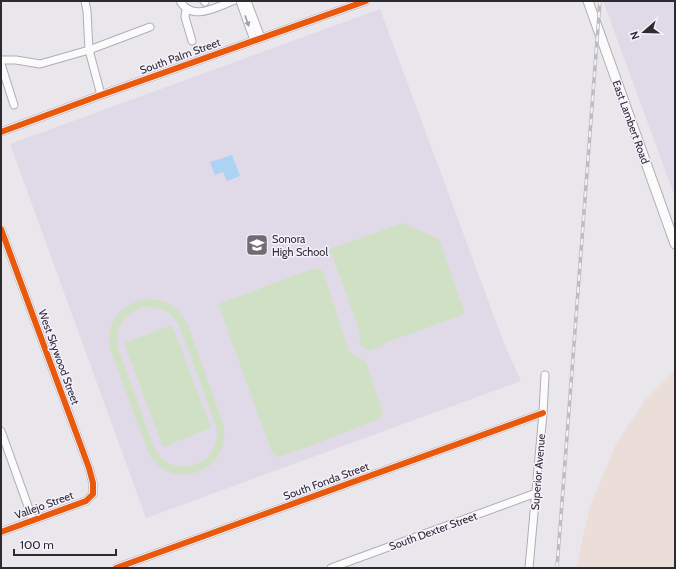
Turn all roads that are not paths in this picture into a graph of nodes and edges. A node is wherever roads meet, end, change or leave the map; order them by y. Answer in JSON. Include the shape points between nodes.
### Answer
{"nodes":[{"id":1,"x":86,"y":1,"type":"edge"},
{"id":2,"x":180,"y":1,"type":"edge"},
{"id":3,"x":233,"y":1,"type":"edge"},
{"id":4,"x":240,"y":1,"type":"edge"},
{"id":5,"x":247,"y":1,"type":"edge"},
{"id":6,"x":366,"y":1,"type":"edge"},
{"id":7,"x":588,"y":1,"type":"edge"},
{"id":8,"x":186,"y":9,"type":"junction"},
{"id":9,"x":150,"y":27,"type":"dead end"},
{"id":10,"x":258,"y":39,"type":"junction"},
{"id":11,"x":192,"y":41,"type":"dead end"},
{"id":12,"x":88,"y":50,"type":"junction"},
{"id":13,"x":1,"y":60,"type":"edge"},
{"id":14,"x":1,"y":64,"type":"edge"},
{"id":15,"x":101,"y":95,"type":"junction"},
{"id":16,"x":14,"y":105,"type":"dead end"},
{"id":17,"x":1,"y":132,"type":"edge"},
{"id":18,"x":1,"y":229,"type":"edge"},
{"id":19,"x":675,"y":244,"type":"edge"},
{"id":20,"x":545,"y":375,"type":"dead end"},
{"id":21,"x":543,"y":413,"type":"junction"},
{"id":22,"x":1,"y":431,"type":"edge"},
{"id":23,"x":536,"y":493,"type":"junction"},
{"id":24,"x":93,"y":494,"type":"joint"},
{"id":25,"x":33,"y":520,"type":"junction"},
{"id":26,"x":1,"y":532,"type":"edge"},
{"id":27,"x":116,"y":568,"type":"edge"},
{"id":28,"x":330,"y":568,"type":"edge"},
{"id":29,"x":529,"y":568,"type":"edge"}],
"edges":[{"from":1,"to":12,"type":"street"},
{"from":2,"to":8,"type":"street"},
{"from":3,"to":8,"type":"street","via":[[200,13]]},
{"from":4,"to":10,"type":"street","one_way":true},
{"from":5,"to":10,"type":"street"},
{"from":6,"to":10,"type":"street","name":"South Palm Street"},
{"from":7,"to":19,"type":"main road","name":"East Lambert Road"},
{"from":8,"to":11,"type":"street","via":[[185,17]]},
{"from":9,"to":12,"type":"street"},
{"from":10,"to":15,"type":"street","name":"South Palm Street"},
{"from":12,"to":13,"type":"street","via":[[40,64]]},
{"from":12,"to":15,"type":"street"},
{"from":14,"to":16,"type":"street"},
{"from":15,"to":17,"type":"street","name":"South Palm Street"},
{"from":18,"to":24,"type":"street","name":"West Skywood Street","via":[[89,468],[94,483]]},
{"from":20,"to":21,"type":"street","name":"Superior Avenue"},
{"from":21,"to":23,"type":"street","name":"Superior Avenue"},
{"from":21,"to":27,"type":"street","name":"South Fonda Street"},
{"from":22,"to":25,"type":"street"},
{"from":23,"to":28,"type":"street","name":"South Dexter Street"},
{"from":23,"to":29,"type":"street","name":"Superior Avenue"},
{"from":24,"to":25,"type":"street","name":"Vallejo Street","via":[[86,500]]},
{"from":25,"to":26,"type":"street","name":"Vallejo Street"}]}
